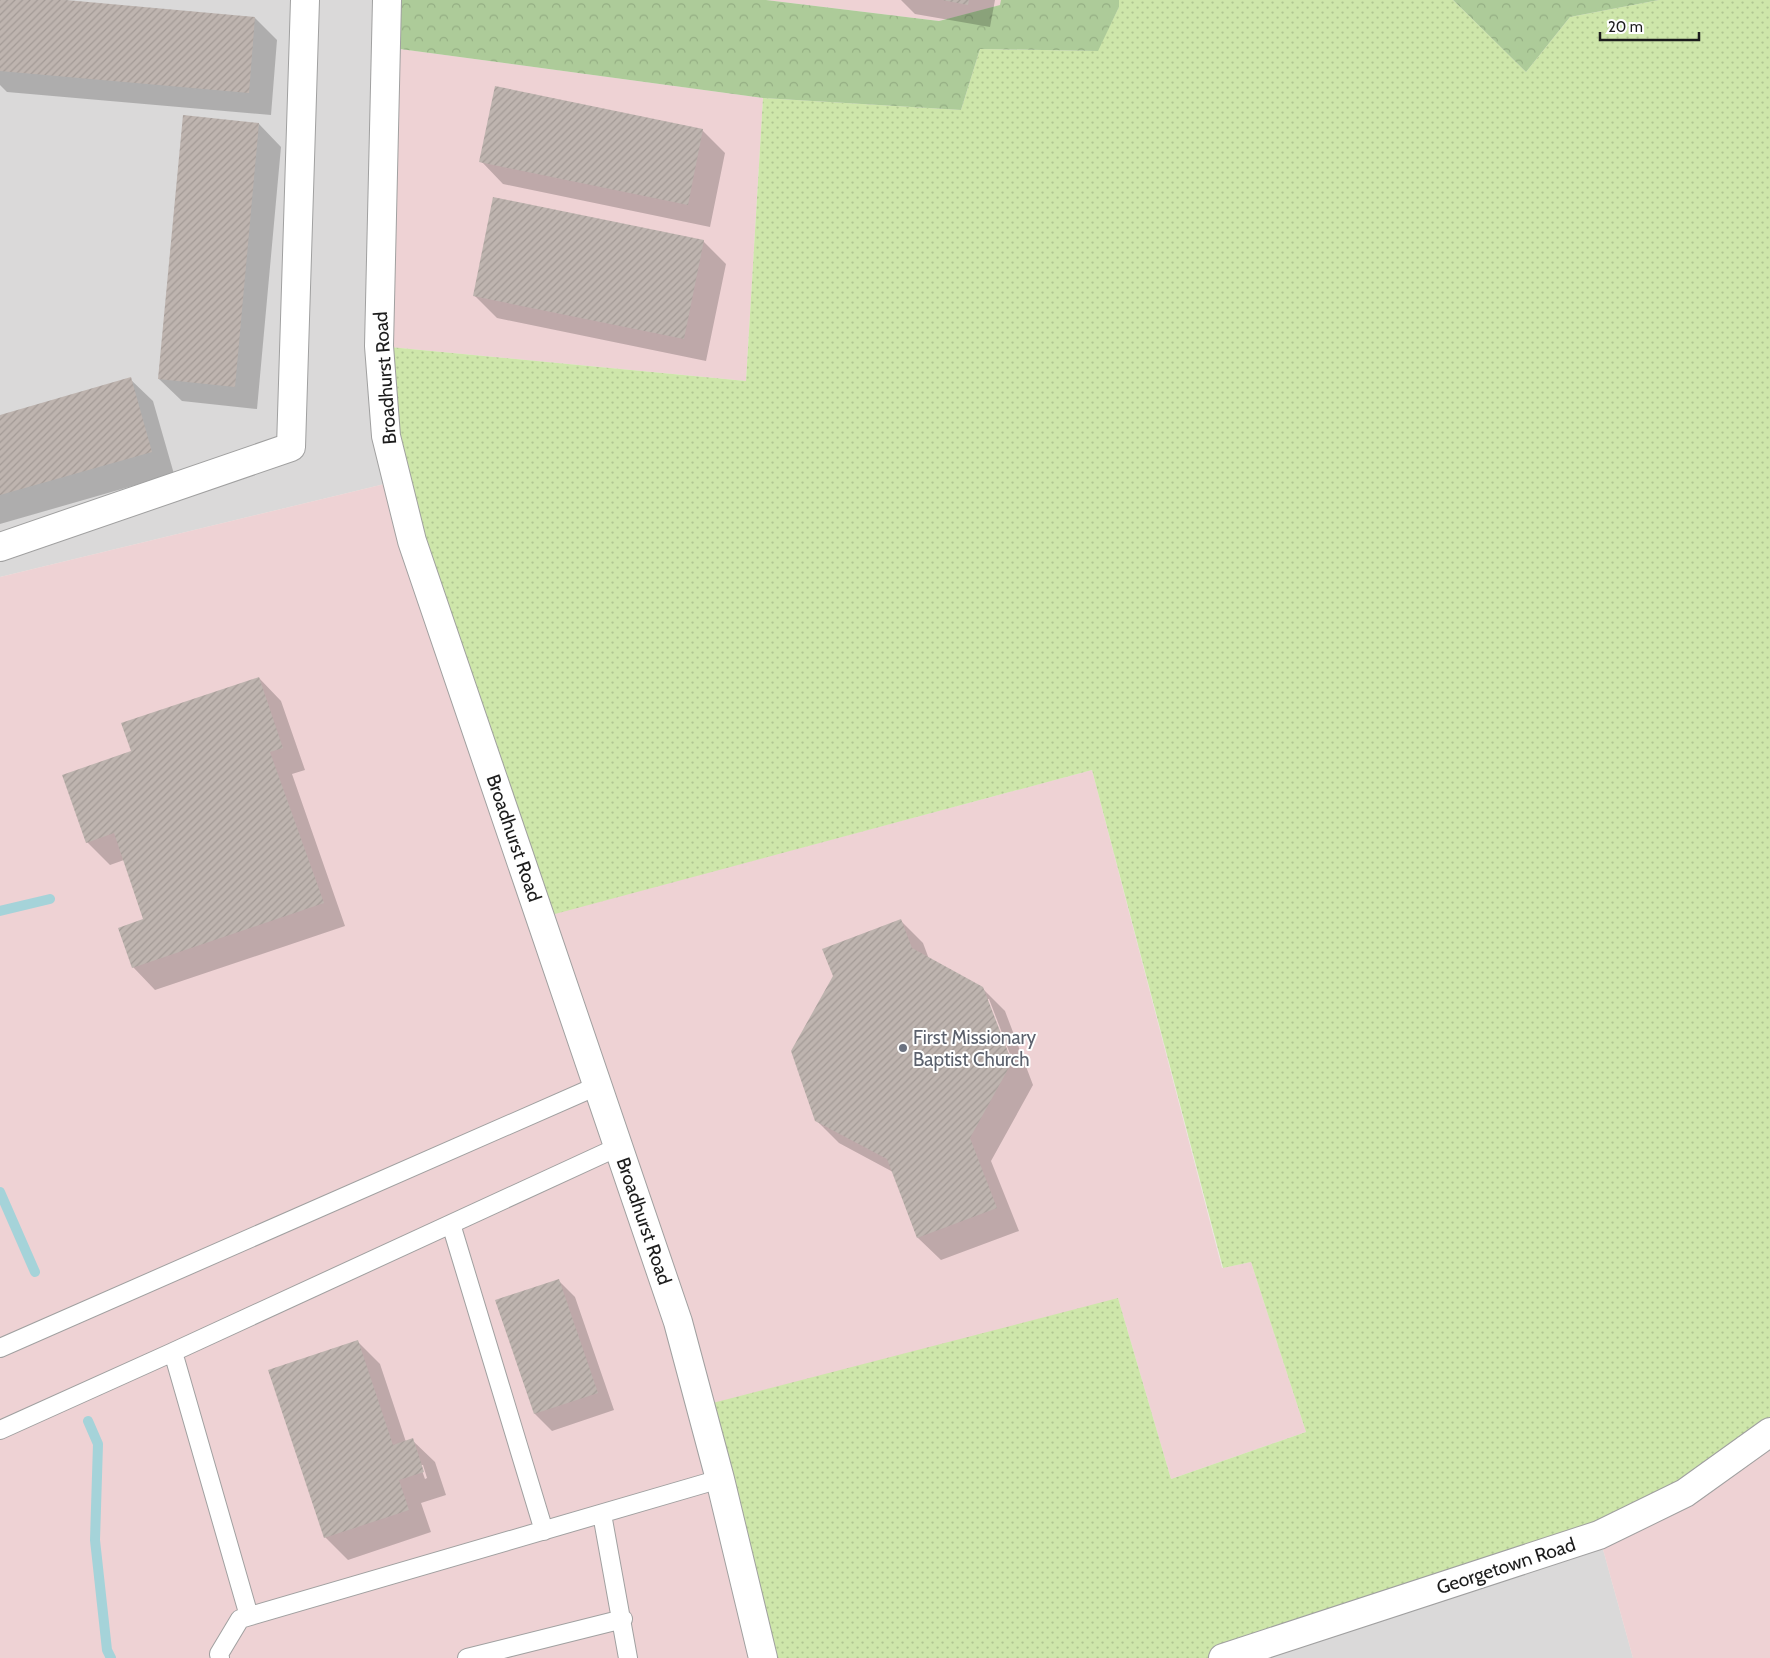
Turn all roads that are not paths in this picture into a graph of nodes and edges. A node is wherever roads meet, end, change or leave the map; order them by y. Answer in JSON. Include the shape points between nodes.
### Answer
{"nodes":[{"id":1,"x":305,"y":0,"type":"edge"},
{"id":2,"x":387,"y":0,"type":"edge"},
{"id":3,"x":0,"y":548,"type":"edge"},
{"id":4,"x":596,"y":1086,"type":"junction"},
{"id":5,"x":618,"y":1147,"type":"junction"},
{"id":6,"x":451,"y":1224,"type":"junction"},
{"id":7,"x":0,"y":1348,"type":"edge"},
{"id":8,"x":174,"y":1352,"type":"junction"},
{"id":9,"x":0,"y":1430,"type":"edge"},
{"id":10,"x":1770,"y":1432,"type":"edge"},
{"id":11,"x":720,"y":1479,"type":"junction"},
{"id":12,"x":602,"y":1514,"type":"junction"},
{"id":13,"x":544,"y":1531,"type":"junction"},
{"id":14,"x":249,"y":1616,"type":"junction"},
{"id":15,"x":623,"y":1619,"type":"junction"},
{"id":16,"x":220,"y":1658,"type":"edge"},
{"id":17,"x":467,"y":1658,"type":"edge"},
{"id":18,"x":628,"y":1658,"type":"edge"},
{"id":19,"x":763,"y":1658,"type":"edge"},
{"id":20,"x":1223,"y":1658,"type":"edge"}],
"edges":[{"from":1,"to":3,"type":"street","via":[[291,447]]},
{"from":2,"to":4,"type":"street","name":"Broadhurst Road","via":[[379,346],[386,436],[412,541]]},
{"from":4,"to":5,"type":"street","name":"Broadhurst Road"},
{"from":4,"to":7,"type":"lane"},
{"from":5,"to":6,"type":"lane"},
{"from":5,"to":11,"type":"street","name":"Broadhurst Road","via":[[678,1322]]},
{"from":6,"to":8,"type":"lane"},
{"from":6,"to":13,"type":"lane"},
{"from":8,"to":9,"type":"lane"},
{"from":8,"to":14,"type":"lane"},
{"from":10,"to":20,"type":"street","name":"Georgetown Road","via":[[1685,1493],[1599,1535]]},
{"from":11,"to":12,"type":"lane"},
{"from":11,"to":19,"type":"street","name":"Broadhurst Road"},
{"from":12,"to":13,"type":"lane"},
{"from":12,"to":15,"type":"lane"},
{"from":13,"to":14,"type":"lane"},
{"from":14,"to":16,"type":"lane","via":[[240,1619],[219,1654]]},
{"from":15,"to":17,"type":"lane"},
{"from":15,"to":18,"type":"lane"}]}
